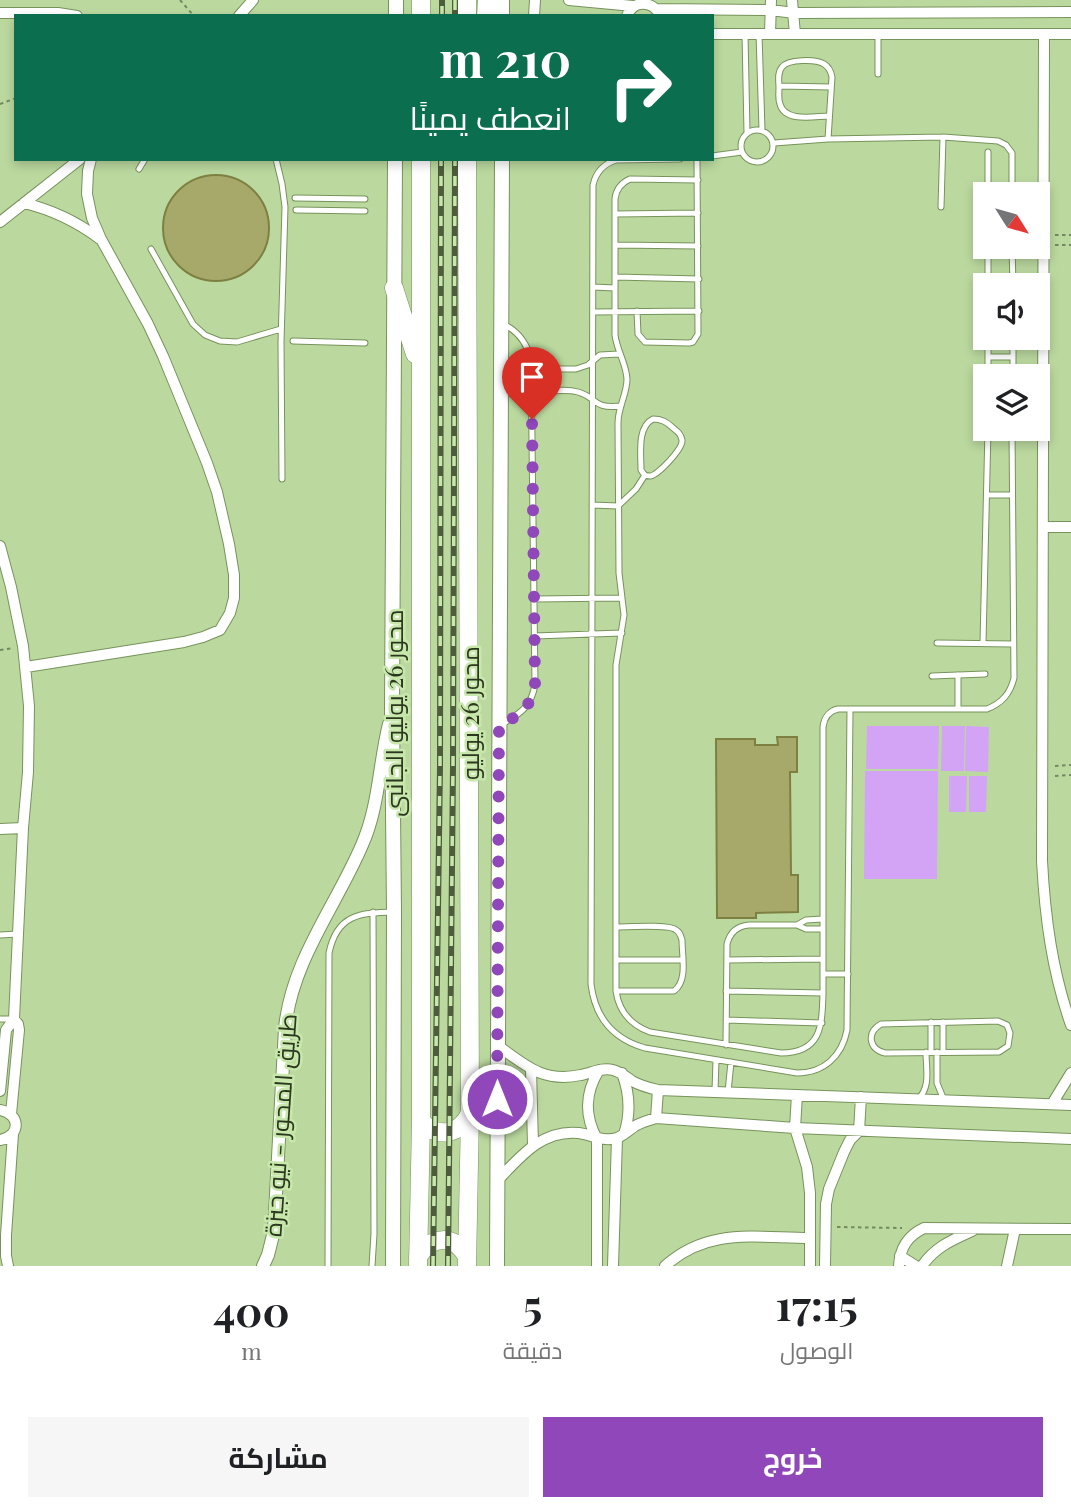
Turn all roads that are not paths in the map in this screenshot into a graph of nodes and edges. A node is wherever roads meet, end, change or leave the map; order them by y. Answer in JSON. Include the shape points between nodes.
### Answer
{"nodes":[{"id":1,"x":253,"y":0,"type":"edge"},
{"id":2,"x":569,"y":0,"type":"edge"},
{"id":3,"x":792,"y":0,"type":"edge"},
{"id":4,"x":589,"y":2,"type":"junction"},
{"id":5,"x":771,"y":5,"type":"edge"},
{"id":6,"x":1041,"y":6,"type":"edge"},
{"id":7,"x":630,"y":11,"type":"edge"},
{"id":8,"x":659,"y":12,"type":"edge"},
{"id":9,"x":1071,"y":12,"type":"edge"},
{"id":10,"x":0,"y":13,"type":"edge"},
{"id":11,"x":794,"y":13,"type":"junction"},
{"id":12,"x":71,"y":14,"type":"edge"},
{"id":13,"x":242,"y":14,"type":"edge"},
{"id":14,"x":589,"y":14,"type":"edge"},
{"id":15,"x":714,"y":34,"type":"edge"},
{"id":16,"x":745,"y":34,"type":"junction"},
{"id":17,"x":765,"y":34,"type":"junction"},
{"id":18,"x":795,"y":34,"type":"junction"},
{"id":19,"x":878,"y":34,"type":"junction"},
{"id":20,"x":1044,"y":34,"type":"junction"},
{"id":21,"x":1071,"y":34,"type":"edge"},
{"id":22,"x":878,"y":74,"type":"dead end"},
{"id":23,"x":779,"y":86,"type":"junction"},
{"id":24,"x":831,"y":87,"type":"junction"},
{"id":25,"x":829,"y":116,"type":"junction"},
{"id":26,"x":762,"y":130,"type":"junction"},
{"id":27,"x":747,"y":133,"type":"junction"},
{"id":28,"x":943,"y":137,"type":"junction"},
{"id":29,"x":828,"y":139,"type":"junction"},
{"id":30,"x":774,"y":143,"type":"junction"},
{"id":31,"x":742,"y":152,"type":"junction"},
{"id":32,"x":988,"y":152,"type":"dead end"},
{"id":33,"x":714,"y":156,"type":"edge"},
{"id":34,"x":77,"y":161,"type":"edge"},
{"id":35,"x":90,"y":161,"type":"edge"},
{"id":36,"x":144,"y":161,"type":"edge"},
{"id":37,"x":276,"y":161,"type":"edge"},
{"id":38,"x":395,"y":161,"type":"edge"},
{"id":39,"x":421,"y":161,"type":"edge"},
{"id":40,"x":467,"y":161,"type":"edge"},
{"id":41,"x":502,"y":161,"type":"edge"},
{"id":42,"x":614,"y":161,"type":"edge"},
{"id":43,"x":697,"y":161,"type":"edge"},
{"id":44,"x":139,"y":169,"type":"dead end"},
{"id":45,"x":698,"y":180,"type":"junction"},
{"id":46,"x":988,"y":182,"type":"edge"},
{"id":47,"x":1012,"y":182,"type":"edge"},
{"id":48,"x":295,"y":198,"type":"dead end"},
{"id":49,"x":365,"y":200,"type":"dead end"},
{"id":50,"x":24,"y":203,"type":"junction"},
{"id":51,"x":941,"y":207,"type":"dead end"},
{"id":52,"x":296,"y":210,"type":"dead end"},
{"id":53,"x":365,"y":211,"type":"dead end"},
{"id":54,"x":698,"y":213,"type":"junction"},
{"id":55,"x":615,"y":214,"type":"junction"},
{"id":56,"x":0,"y":222,"type":"edge"},
{"id":57,"x":101,"y":239,"type":"junction"},
{"id":58,"x":615,"y":245,"type":"junction"},
{"id":59,"x":698,"y":246,"type":"junction"},
{"id":60,"x":151,"y":249,"type":"dead end"},
{"id":61,"x":615,"y":277,"type":"junction"},
{"id":62,"x":699,"y":279,"type":"junction"},
{"id":63,"x":593,"y":287,"type":"junction"},
{"id":64,"x":394,"y":288,"type":"junction"},
{"id":65,"x":615,"y":288,"type":"junction"},
{"id":66,"x":615,"y":311,"type":"junction"},
{"id":67,"x":637,"y":311,"type":"junction"},
{"id":68,"x":699,"y":311,"type":"junction"},
{"id":69,"x":593,"y":312,"type":"junction"},
{"id":70,"x":501,"y":323,"type":"junction"},
{"id":71,"x":281,"y":329,"type":"junction"},
{"id":72,"x":293,"y":341,"type":"dead end"},
{"id":73,"x":365,"y":343,"type":"dead end"},
{"id":74,"x":988,"y":350,"type":"edge"},
{"id":75,"x":1013,"y":350,"type":"edge"},
{"id":76,"x":619,"y":354,"type":"junction"},
{"id":77,"x":988,"y":357,"type":"junction"},
{"id":78,"x":1013,"y":357,"type":"junction"},
{"id":79,"x":593,"y":361,"type":"junction"},
{"id":80,"x":988,"y":364,"type":"edge"},
{"id":81,"x":1013,"y":364,"type":"edge"},
{"id":82,"x":532,"y":369,"type":"junction"},
{"id":83,"x":421,"y":371,"type":"junction"},
{"id":84,"x":532,"y":393,"type":"junction"},
{"id":85,"x":593,"y":401,"type":"junction"},
{"id":86,"x":621,"y":406,"type":"junction"},
{"id":87,"x":988,"y":441,"type":"edge"},
{"id":88,"x":1012,"y":441,"type":"edge"},
{"id":89,"x":645,"y":475,"type":"junction"},
{"id":90,"x":282,"y":480,"type":"dead end"},
{"id":91,"x":987,"y":495,"type":"junction"},
{"id":92,"x":1011,"y":495,"type":"junction"},
{"id":93,"x":593,"y":505,"type":"junction"},
{"id":94,"x":618,"y":506,"type":"junction"},
{"id":95,"x":1043,"y":527,"type":"junction"},
{"id":96,"x":1071,"y":527,"type":"edge"},
{"id":97,"x":0,"y":546,"type":"edge"},
{"id":98,"x":592,"y":598,"type":"junction"},
{"id":99,"x":622,"y":598,"type":"junction"},
{"id":100,"x":534,"y":599,"type":"junction"},
{"id":101,"x":622,"y":633,"type":"junction"},
{"id":102,"x":592,"y":634,"type":"junction"},
{"id":103,"x":534,"y":636,"type":"junction"},
{"id":104,"x":937,"y":643,"type":"dead end"},
{"id":105,"x":984,"y":643,"type":"junction"},
{"id":106,"x":1013,"y":643,"type":"junction"},
{"id":107,"x":26,"y":667,"type":"junction"},
{"id":108,"x":985,"y":674,"type":"dead end"},
{"id":109,"x":958,"y":675,"type":"junction"},
{"id":110,"x":932,"y":676,"type":"dead end"},
{"id":111,"x":850,"y":709,"type":"junction"},
{"id":112,"x":958,"y":709,"type":"junction"},
{"id":113,"x":392,"y":710,"type":"junction"},
{"id":114,"x":499,"y":726,"type":"junction"},
{"id":115,"x":23,"y":828,"type":"junction"},
{"id":116,"x":0,"y":829,"type":"edge"},
{"id":117,"x":373,"y":912,"type":"junction"},
{"id":118,"x":394,"y":912,"type":"junction"},
{"id":119,"x":823,"y":919,"type":"junction"},
{"id":120,"x":797,"y":925,"type":"junction"},
{"id":121,"x":616,"y":927,"type":"junction"},
{"id":122,"x":823,"y":929,"type":"junction"},
{"id":123,"x":19,"y":934,"type":"junction"},
{"id":124,"x":0,"y":935,"type":"edge"},
{"id":125,"x":823,"y":959,"type":"junction"},
{"id":126,"x":616,"y":960,"type":"junction"},
{"id":127,"x":682,"y":960,"type":"junction"},
{"id":128,"x":727,"y":960,"type":"junction"},
{"id":129,"x":823,"y":974,"type":"junction"},
{"id":130,"x":848,"y":974,"type":"junction"},
{"id":131,"x":616,"y":991,"type":"junction"},
{"id":132,"x":726,"y":991,"type":"junction"},
{"id":133,"x":823,"y":993,"type":"junction"},
{"id":134,"x":0,"y":1019,"type":"edge"},
{"id":135,"x":14,"y":1019,"type":"junction"},
{"id":136,"x":726,"y":1020,"type":"junction"},
{"id":137,"x":931,"y":1022,"type":"junction"},
{"id":138,"x":943,"y":1022,"type":"junction"},
{"id":139,"x":822,"y":1023,"type":"junction"},
{"id":140,"x":1071,"y":1025,"type":"edge"},
{"id":141,"x":497,"y":1045,"type":"junction"},
{"id":142,"x":726,"y":1045,"type":"junction"},
{"id":143,"x":934,"y":1052,"type":"junction"},
{"id":144,"x":716,"y":1060,"type":"junction"},
{"id":145,"x":730,"y":1062,"type":"junction"},
{"id":146,"x":531,"y":1070,"type":"junction"},
{"id":147,"x":599,"y":1070,"type":"junction"},
{"id":148,"x":622,"y":1073,"type":"junction"},
{"id":149,"x":1071,"y":1073,"type":"edge"},
{"id":150,"x":658,"y":1090,"type":"junction"},
{"id":151,"x":0,"y":1091,"type":"edge"},
{"id":152,"x":715,"y":1092,"type":"junction"},
{"id":153,"x":728,"y":1092,"type":"junction"},
{"id":154,"x":797,"y":1095,"type":"junction"},
{"id":155,"x":861,"y":1097,"type":"junction"},
{"id":156,"x":918,"y":1099,"type":"junction"},
{"id":157,"x":944,"y":1100,"type":"junction"},
{"id":158,"x":1052,"y":1104,"type":"junction"},
{"id":159,"x":1071,"y":1105,"type":"edge"},
{"id":160,"x":0,"y":1110,"type":"edge"},
{"id":161,"x":470,"y":1113,"type":"junction"},
{"id":162,"x":12,"y":1114,"type":"junction"},
{"id":163,"x":656,"y":1118,"type":"junction"},
{"id":164,"x":421,"y":1121,"type":"junction"},
{"id":165,"x":795,"y":1128,"type":"junction"},
{"id":166,"x":859,"y":1130,"type":"junction"},
{"id":167,"x":13,"y":1134,"type":"junction"},
{"id":168,"x":620,"y":1136,"type":"junction"},
{"id":169,"x":597,"y":1139,"type":"junction"},
{"id":170,"x":1071,"y":1139,"type":"edge"},
{"id":171,"x":0,"y":1140,"type":"edge"},
{"id":172,"x":533,"y":1145,"type":"junction"},
{"id":173,"x":497,"y":1181,"type":"junction"},
{"id":174,"x":924,"y":1228,"type":"junction"},
{"id":175,"x":978,"y":1229,"type":"junction"},
{"id":176,"x":1015,"y":1229,"type":"junction"},
{"id":177,"x":1071,"y":1229,"type":"edge"},
{"id":178,"x":597,"y":1238,"type":"junction"},
{"id":179,"x":614,"y":1238,"type":"junction"},
{"id":180,"x":810,"y":1238,"type":"junction"},
{"id":181,"x":943,"y":1244,"type":"junction"},
{"id":182,"x":418,"y":1261,"type":"edge"},
{"id":183,"x":467,"y":1261,"type":"edge"},
{"id":184,"x":899,"y":1261,"type":"edge"},
{"id":185,"x":8,"y":1266,"type":"edge"},
{"id":186,"x":263,"y":1266,"type":"edge"},
{"id":187,"x":328,"y":1266,"type":"edge"},
{"id":188,"x":372,"y":1266,"type":"edge"},
{"id":189,"x":393,"y":1266,"type":"edge"},
{"id":190,"x":497,"y":1266,"type":"edge"},
{"id":191,"x":597,"y":1266,"type":"edge"},
{"id":192,"x":612,"y":1266,"type":"edge"},
{"id":193,"x":665,"y":1266,"type":"edge"},
{"id":194,"x":810,"y":1266,"type":"edge"},
{"id":195,"x":825,"y":1266,"type":"edge"},
{"id":196,"x":916,"y":1266,"type":"edge"},
{"id":197,"x":922,"y":1266,"type":"edge"},
{"id":198,"x":1007,"y":1266,"type":"edge"}],
"edges":[{"from":1,"to":13,"type":"street"},
{"from":2,"to":4,"type":"street"},
{"from":3,"to":11,"type":"street"},
{"from":4,"to":7,"type":"street"},
{"from":4,"to":14,"type":"street"},
{"from":5,"to":8,"type":"street"},
{"from":5,"to":11,"type":"street"},
{"from":5,"to":17,"type":"street"},
{"from":6,"to":9,"type":"street"},
{"from":6,"to":11,"type":"street"},
{"from":7,"to":8,"type":"street","via":[[643,2]]},
{"from":10,"to":12,"type":"street"},
{"from":11,"to":18,"type":"street"},
{"from":15,"to":16,"type":"street"},
{"from":16,"to":17,"type":"street"},
{"from":16,"to":27,"type":"lane"},
{"from":17,"to":18,"type":"street"},
{"from":17,"to":26,"type":"lane"},
{"from":18,"to":19,"type":"street"},
{"from":19,"to":20,"type":"street"},
{"from":19,"to":22,"type":"lane"},
{"from":20,"to":21,"type":"street"},
{"from":20,"to":95,"type":"street"},
{"from":23,"to":24,"type":"lane"},
{"from":23,"to":24,"type":"lane","via":[[784,64],[816,61],[830,69]]},
{"from":23,"to":25,"type":"lane","via":[[784,112]]},
{"from":24,"to":25,"type":"lane"},
{"from":25,"to":29,"type":"lane"},
{"from":26,"to":27,"type":"lane"},
{"from":26,"to":30,"type":"lane"},
{"from":27,"to":31,"type":"lane","via":[[741,141]]},
{"from":28,"to":29,"type":"lane"},
{"from":28,"to":47,"type":"lane","via":[[1006,145],[1012,158]]},
{"from":28,"to":51,"type":"lane"},
{"from":29,"to":30,"type":"lane"},
{"from":30,"to":31,"type":"lane","via":[[770,157],[761,162],[747,160]]},
{"from":31,"to":33,"type":"lane"},
{"from":32,"to":46,"type":"lane"},
{"from":34,"to":50,"type":"street"},
{"from":35,"to":57,"type":"street","via":[[87,194]]},
{"from":36,"to":44,"type":"lane"},
{"from":37,"to":71,"type":"lane","via":[[285,207]]},
{"from":38,"to":64,"type":"main road","name":"محور 26 يوليو الجانبى"},
{"from":39,"to":83,"type":"highway","name":"محور 26 يوليو"},
{"from":40,"to":161,"type":"highway","name":"محور 26 يوليو"},
{"from":41,"to":70,"type":"main road"},
{"from":42,"to":63,"type":"lane","via":[[597,173],[593,185]]},
{"from":43,"to":45,"type":"lane"},
{"from":45,"to":54,"type":"lane"},
{"from":45,"to":55,"type":"lane","via":[[629,178],[617,188]]},
{"from":48,"to":49,"type":"lane"},
{"from":50,"to":56,"type":"street"},
{"from":50,"to":57,"type":"street","via":[[65,216]]},
{"from":52,"to":53,"type":"lane"},
{"from":54,"to":55,"type":"lane"},
{"from":54,"to":59,"type":"lane"},
{"from":55,"to":58,"type":"lane"},
{"from":57,"to":107,"type":"street","via":[[148,324],[207,463],[229,544],[234,598],[220,630],[203,637]]},
{"from":58,"to":59,"type":"lane"},
{"from":58,"to":61,"type":"lane"},
{"from":59,"to":62,"type":"lane"},
{"from":60,"to":71,"type":"lane","via":[[193,324],[205,335],[237,342]]},
{"from":61,"to":62,"type":"lane"},
{"from":61,"to":65,"type":"lane"},
{"from":62,"to":68,"type":"lane"},
{"from":63,"to":65,"type":"lane"},
{"from":63,"to":69,"type":"lane"},
{"from":64,"to":83,"type":"highway"},
{"from":64,"to":113,"type":"main road","name":"محور 26 يوليو الجانبى"},
{"from":65,"to":66,"type":"lane"},
{"from":66,"to":67,"type":"lane"},
{"from":66,"to":69,"type":"lane"},
{"from":66,"to":76,"type":"lane"},
{"from":67,"to":68,"type":"lane"},
{"from":67,"to":68,"type":"lane","via":[[642,340],[684,344],[693,342],[698,334]]},
{"from":69,"to":79,"type":"lane"},
{"from":70,"to":82,"type":"lane","via":[[526,344]]},
{"from":70,"to":114,"type":"main road"},
{"from":71,"to":90,"type":"lane"},
{"from":72,"to":73,"type":"lane"},
{"from":74,"to":77,"type":"lane"},
{"from":75,"to":78,"type":"lane"},
{"from":76,"to":79,"type":"lane","via":[[604,354]]},
{"from":76,"to":86,"type":"lane","via":[[627,376]]},
{"from":77,"to":78,"type":"lane"},
{"from":77,"to":80,"type":"lane"},
{"from":78,"to":81,"type":"lane"},
{"from":79,"to":82,"type":"lane","via":[[576,369]]},
{"from":79,"to":85,"type":"lane"},
{"from":82,"to":84,"type":"lane"},
{"from":83,"to":164,"type":"highway","name":"محور 26 يوليو"},
{"from":84,"to":85,"type":"lane","via":[[574,391]]},
{"from":84,"to":100,"type":"lane"},
{"from":85,"to":86,"type":"lane","via":[[605,407]]},
{"from":85,"to":93,"type":"lane"},
{"from":86,"to":94,"type":"lane"},
{"from":87,"to":91,"type":"lane"},
{"from":88,"to":92,"type":"lane"},
{"from":89,"to":89,"type":"lane","via":[[653,475],[681,447],[679,433],[660,419],[650,420],[643,429],[641,467]]},
{"from":89,"to":94,"type":"lane"},
{"from":91,"to":92,"type":"lane"},
{"from":91,"to":105,"type":"lane"},
{"from":92,"to":106,"type":"lane"},
{"from":93,"to":94,"type":"lane"},
{"from":93,"to":98,"type":"lane"},
{"from":94,"to":99,"type":"lane"},
{"from":95,"to":96,"type":"street"},
{"from":95,"to":140,"type":"street","via":[[1044,909],[1051,957]]},
{"from":97,"to":107,"type":"street"},
{"from":98,"to":99,"type":"lane"},
{"from":98,"to":100,"type":"lane"},
{"from":98,"to":102,"type":"lane"},
{"from":99,"to":101,"type":"lane"},
{"from":100,"to":103,"type":"lane"},
{"from":101,"to":102,"type":"lane"},
{"from":101,"to":121,"type":"lane","via":[[616,665]]},
{"from":102,"to":103,"type":"lane"},
{"from":102,"to":144,"type":"lane","via":[[594,1004],[604,1022],[626,1042]]},
{"from":103,"to":114,"type":"lane","via":[[531,699],[522,712]]},
{"from":104,"to":105,"type":"lane"},
{"from":105,"to":106,"type":"lane"},
{"from":106,"to":112,"type":"lane","via":[[1013,678],[1006,696],[987,709]]},
{"from":107,"to":115,"type":"street","via":[[29,737]]},
{"from":108,"to":109,"type":"lane"},
{"from":109,"to":110,"type":"lane"},
{"from":109,"to":112,"type":"lane"},
{"from":111,"to":112,"type":"lane"},
{"from":111,"to":119,"type":"lane","via":[[834,710],[824,723]]},
{"from":111,"to":130,"type":"lane"},
{"from":113,"to":118,"type":"main road","name":"محور 26 يوليو الجانبى"},
{"from":113,"to":186,"type":"street","name":"طريق المحور - نيو جيزة","via":[[368,832],[301,966],[289,1000],[274,1231]]},
{"from":114,"to":141,"type":"main road"},
{"from":115,"to":116,"type":"street"},
{"from":115,"to":123,"type":"street"},
{"from":117,"to":118,"type":"lane"},
{"from":117,"to":187,"type":"lane","via":[[343,924],[329,953]]},
{"from":117,"to":188,"type":"lane"},
{"from":118,"to":189,"type":"main road","name":"محور 26 يوليو الجانبى"},
{"from":119,"to":120,"type":"lane"},
{"from":119,"to":122,"type":"lane"},
{"from":120,"to":122,"type":"lane"},
{"from":120,"to":128,"type":"lane","via":[[738,928],[728,939]]},
{"from":121,"to":126,"type":"lane"},
{"from":121,"to":127,"type":"lane","via":[[673,928],[681,937]]},
{"from":122,"to":125,"type":"lane"},
{"from":123,"to":124,"type":"lane"},
{"from":123,"to":135,"type":"street"},
{"from":125,"to":128,"type":"lane"},
{"from":125,"to":129,"type":"lane"},
{"from":126,"to":127,"type":"lane"},
{"from":126,"to":131,"type":"lane"},
{"from":127,"to":131,"type":"lane","via":[[682,984],[674,991]]},
{"from":128,"to":132,"type":"lane"},
{"from":129,"to":130,"type":"lane"},
{"from":129,"to":133,"type":"lane"},
{"from":130,"to":145,"type":"lane","via":[[846,1038],[828,1065],[797,1073]]},
{"from":131,"to":142,"type":"lane","via":[[624,1014],[642,1029]]},
{"from":132,"to":133,"type":"lane"},
{"from":132,"to":136,"type":"lane"},
{"from":133,"to":139,"type":"lane"},
{"from":134,"to":135,"type":"lane"},
{"from":135,"to":151,"type":"street","via":[[6,1030]]},
{"from":135,"to":162,"type":"street","via":[[19,1030]]},
{"from":136,"to":139,"type":"lane"},
{"from":136,"to":142,"type":"lane"},
{"from":137,"to":138,"type":"lane"},
{"from":137,"to":143,"type":"lane"},
{"from":137,"to":143,"type":"lane","via":[[881,1024],[871,1037],[880,1052]]},
{"from":138,"to":143,"type":"lane"},
{"from":138,"to":143,"type":"lane","via":[[1001,1021],[1009,1027],[1010,1039],[999,1052]]},
{"from":139,"to":142,"type":"lane","via":[[813,1041],[795,1052]]},
{"from":141,"to":146,"type":"street"},
{"from":141,"to":173,"type":"main road"},
{"from":143,"to":156,"type":"lane"},
{"from":143,"to":157,"type":"lane","via":[[936,1083]]},
{"from":144,"to":145,"type":"lane"},
{"from":144,"to":152,"type":"lane"},
{"from":145,"to":153,"type":"lane"},
{"from":146,"to":147,"type":"street","via":[[558,1077]]},
{"from":146,"to":172,"type":"street"},
{"from":147,"to":148,"type":"street"},
{"from":147,"to":169,"type":"street","via":[[587,1104]]},
{"from":148,"to":150,"type":"street"},
{"from":148,"to":168,"type":"street","via":[[629,1103],[627,1124]]},
{"from":149,"to":158,"type":"street"},
{"from":150,"to":152,"type":"street"},
{"from":150,"to":163,"type":"street"},
{"from":152,"to":153,"type":"street"},
{"from":153,"to":154,"type":"street"},
{"from":154,"to":155,"type":"street"},
{"from":154,"to":165,"type":"street"},
{"from":155,"to":156,"type":"street"},
{"from":155,"to":166,"type":"street"},
{"from":156,"to":157,"type":"street"},
{"from":157,"to":158,"type":"street"},
{"from":158,"to":159,"type":"street"},
{"from":160,"to":162,"type":"street"},
{"from":161,"to":164,"type":"highway","via":[[464,1124],[447,1132],[430,1129]]},
{"from":161,"to":183,"type":"highway","name":"محور 26 يوليو"},
{"from":162,"to":167,"type":"street"},
{"from":163,"to":165,"type":"street"},
{"from":163,"to":168,"type":"street"},
{"from":164,"to":182,"type":"highway","name":"محور 26 يوليو"},
{"from":165,"to":166,"type":"street"},
{"from":165,"to":180,"type":"street","via":[[809,1180]]},
{"from":166,"to":170,"type":"street"},
{"from":166,"to":195,"type":"street","via":[[844,1152],[826,1204]]},
{"from":167,"to":171,"type":"street"},
{"from":167,"to":185,"type":"street"},
{"from":168,"to":169,"type":"street"},
{"from":168,"to":179,"type":"street"},
{"from":169,"to":172,"type":"street","via":[[565,1133]]},
{"from":169,"to":178,"type":"street"},
{"from":172,"to":173,"type":"street"},
{"from":173,"to":190,"type":"main road"},
{"from":174,"to":175,"type":"street"},
{"from":174,"to":181,"type":"street"},
{"from":174,"to":184,"type":"street","via":[[908,1239]]},
{"from":175,"to":176,"type":"street"},
{"from":175,"to":181,"type":"street"},
{"from":176,"to":177,"type":"street"},
{"from":176,"to":198,"type":"street"},
{"from":178,"to":179,"type":"street"},
{"from":178,"to":191,"type":"street"},
{"from":179,"to":192,"type":"street"},
{"from":180,"to":193,"type":"street","via":[[722,1237],[688,1249]]},
{"from":180,"to":194,"type":"street"},
{"from":181,"to":197,"type":"street"},
{"from":182,"to":183,"type":"highway","via":[[430,1243],[443,1240],[460,1246]]},
{"from":184,"to":196,"type":"street"}]}
